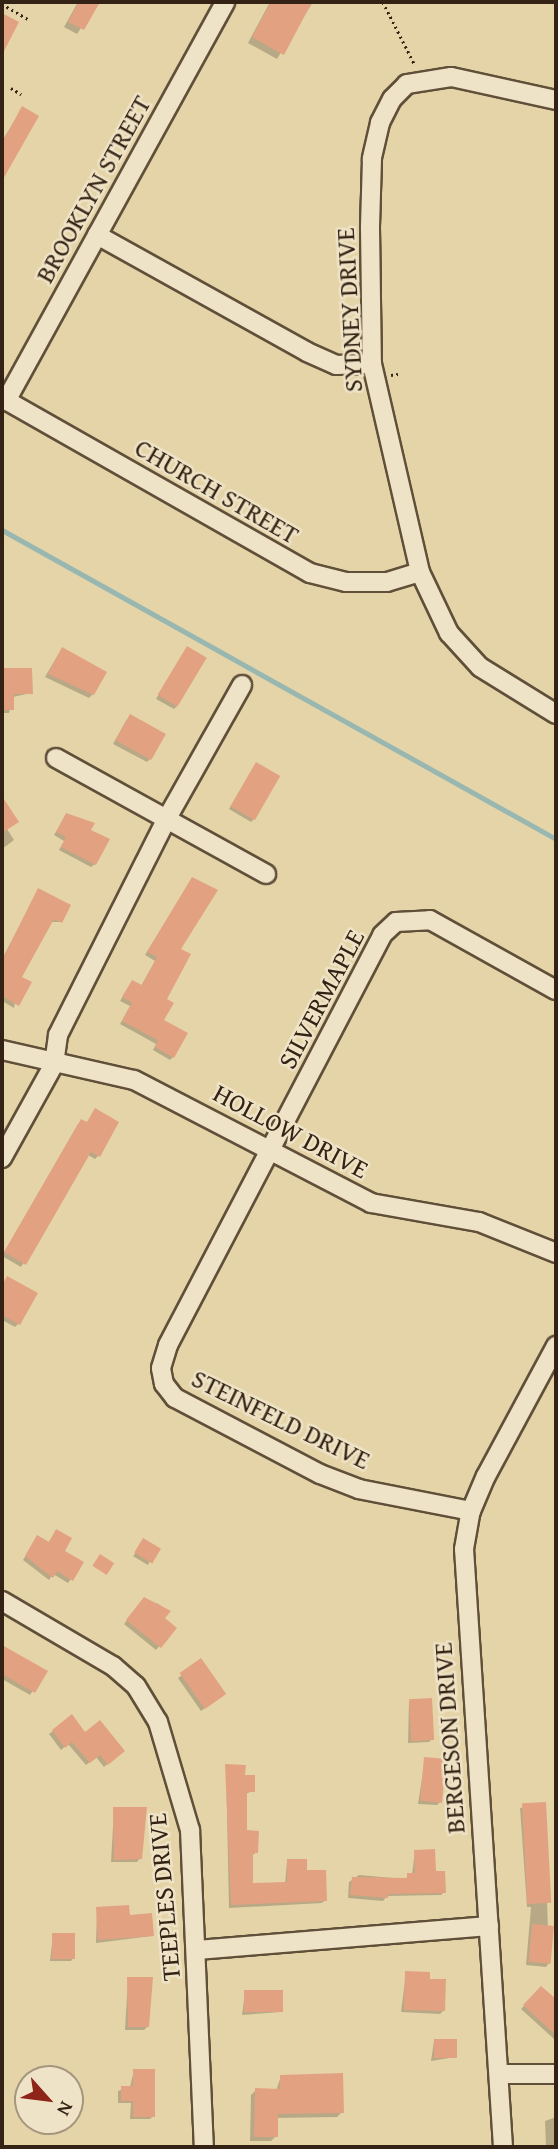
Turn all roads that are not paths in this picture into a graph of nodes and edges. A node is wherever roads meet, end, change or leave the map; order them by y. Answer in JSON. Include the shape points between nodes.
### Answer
{"nodes":[{"id":1,"x":225,"y":2,"type":"edge"},
{"id":2,"x":556,"y":100,"type":"edge"},
{"id":3,"x":97,"y":235,"type":"junction"},
{"id":4,"x":372,"y":364,"type":"junction"},
{"id":5,"x":4,"y":399,"type":"edge"},
{"id":6,"x":420,"y":572,"type":"junction"},
{"id":7,"x":242,"y":685,"type":"dead end"},
{"id":8,"x":556,"y":714,"type":"edge"},
{"id":9,"x":56,"y":758,"type":"dead end"},
{"id":10,"x":166,"y":820,"type":"junction"},
{"id":11,"x":266,"y":874,"type":"dead end"},
{"id":12,"x":556,"y":990,"type":"edge"},
{"id":13,"x":2,"y":1050,"type":"edge"},
{"id":14,"x":54,"y":1065,"type":"junction"},
{"id":15,"x":272,"y":1150,"type":"junction"},
{"id":16,"x":2,"y":1158,"type":"edge"},
{"id":17,"x":556,"y":1253,"type":"edge"},
{"id":18,"x":556,"y":1346,"type":"edge"},
{"id":19,"x":471,"y":1511,"type":"junction"},
{"id":20,"x":2,"y":1601,"type":"edge"},
{"id":21,"x":489,"y":1926,"type":"junction"},
{"id":22,"x":197,"y":1950,"type":"junction"},
{"id":23,"x":499,"y":2074,"type":"junction"},
{"id":24,"x":556,"y":2074,"type":"edge"},
{"id":25,"x":204,"y":2147,"type":"edge"},
{"id":26,"x":503,"y":2147,"type":"edge"}],
"edges":[{"from":1,"to":3,"type":"street","name":"BROOKLYN STREET"},
{"from":2,"to":4,"type":"street","name":"SYDNEY DRIVE","via":[[451,77],[407,84],[392,99],[380,123],[372,159]]},
{"from":3,"to":4,"type":"street","via":[[307,352],[336,365]]},
{"from":3,"to":5,"type":"street","name":"BROOKLYN STREET"},
{"from":4,"to":6,"type":"street","name":"SYDNEY DRIVE"},
{"from":5,"to":6,"type":"street","name":"CHURCH STREET","via":[[310,573],[346,582],[387,582]]},
{"from":6,"to":8,"type":"street","name":"SYDNEY DRIVE","via":[[449,633],[480,667]]},
{"from":7,"to":10,"type":"street"},
{"from":9,"to":10,"type":"street"},
{"from":10,"to":11,"type":"street"},
{"from":10,"to":14,"type":"street","via":[[58,1035]]},
{"from":12,"to":15,"type":"street","name":"SILVERMAPLE","via":[[430,920],[396,922],[382,935]]},
{"from":13,"to":14,"type":"street","name":"HOLLOW DRIVE"},
{"from":14,"to":15,"type":"street","name":"HOLLOW DRIVE","via":[[134,1080]]},
{"from":14,"to":16,"type":"street"},
{"from":15,"to":17,"type":"street","name":"HOLLOW DRIVE","via":[[371,1203],[479,1222]]},
{"from":15,"to":19,"type":"street","name":"STEINFELD DRIVE","via":[[168,1345],[161,1368],[164,1384],[175,1398],[320,1474],[359,1489]]},
{"from":18,"to":19,"type":"street","name":"BERGESON DRIVE"},
{"from":19,"to":21,"type":"street","name":"BERGESON DRIVE","via":[[464,1549]]},
{"from":20,"to":22,"type":"street","name":"TEEPLES DRIVE","via":[[113,1666],[136,1686],[158,1722],[190,1830]]},
{"from":21,"to":22,"type":"street"},
{"from":21,"to":23,"type":"street","name":"BERGESON DRIVE"},
{"from":22,"to":25,"type":"street","name":"TEEPLES DRIVE"},
{"from":23,"to":24,"type":"street"},
{"from":23,"to":26,"type":"street","name":"BERGESON DRIVE"}]}
